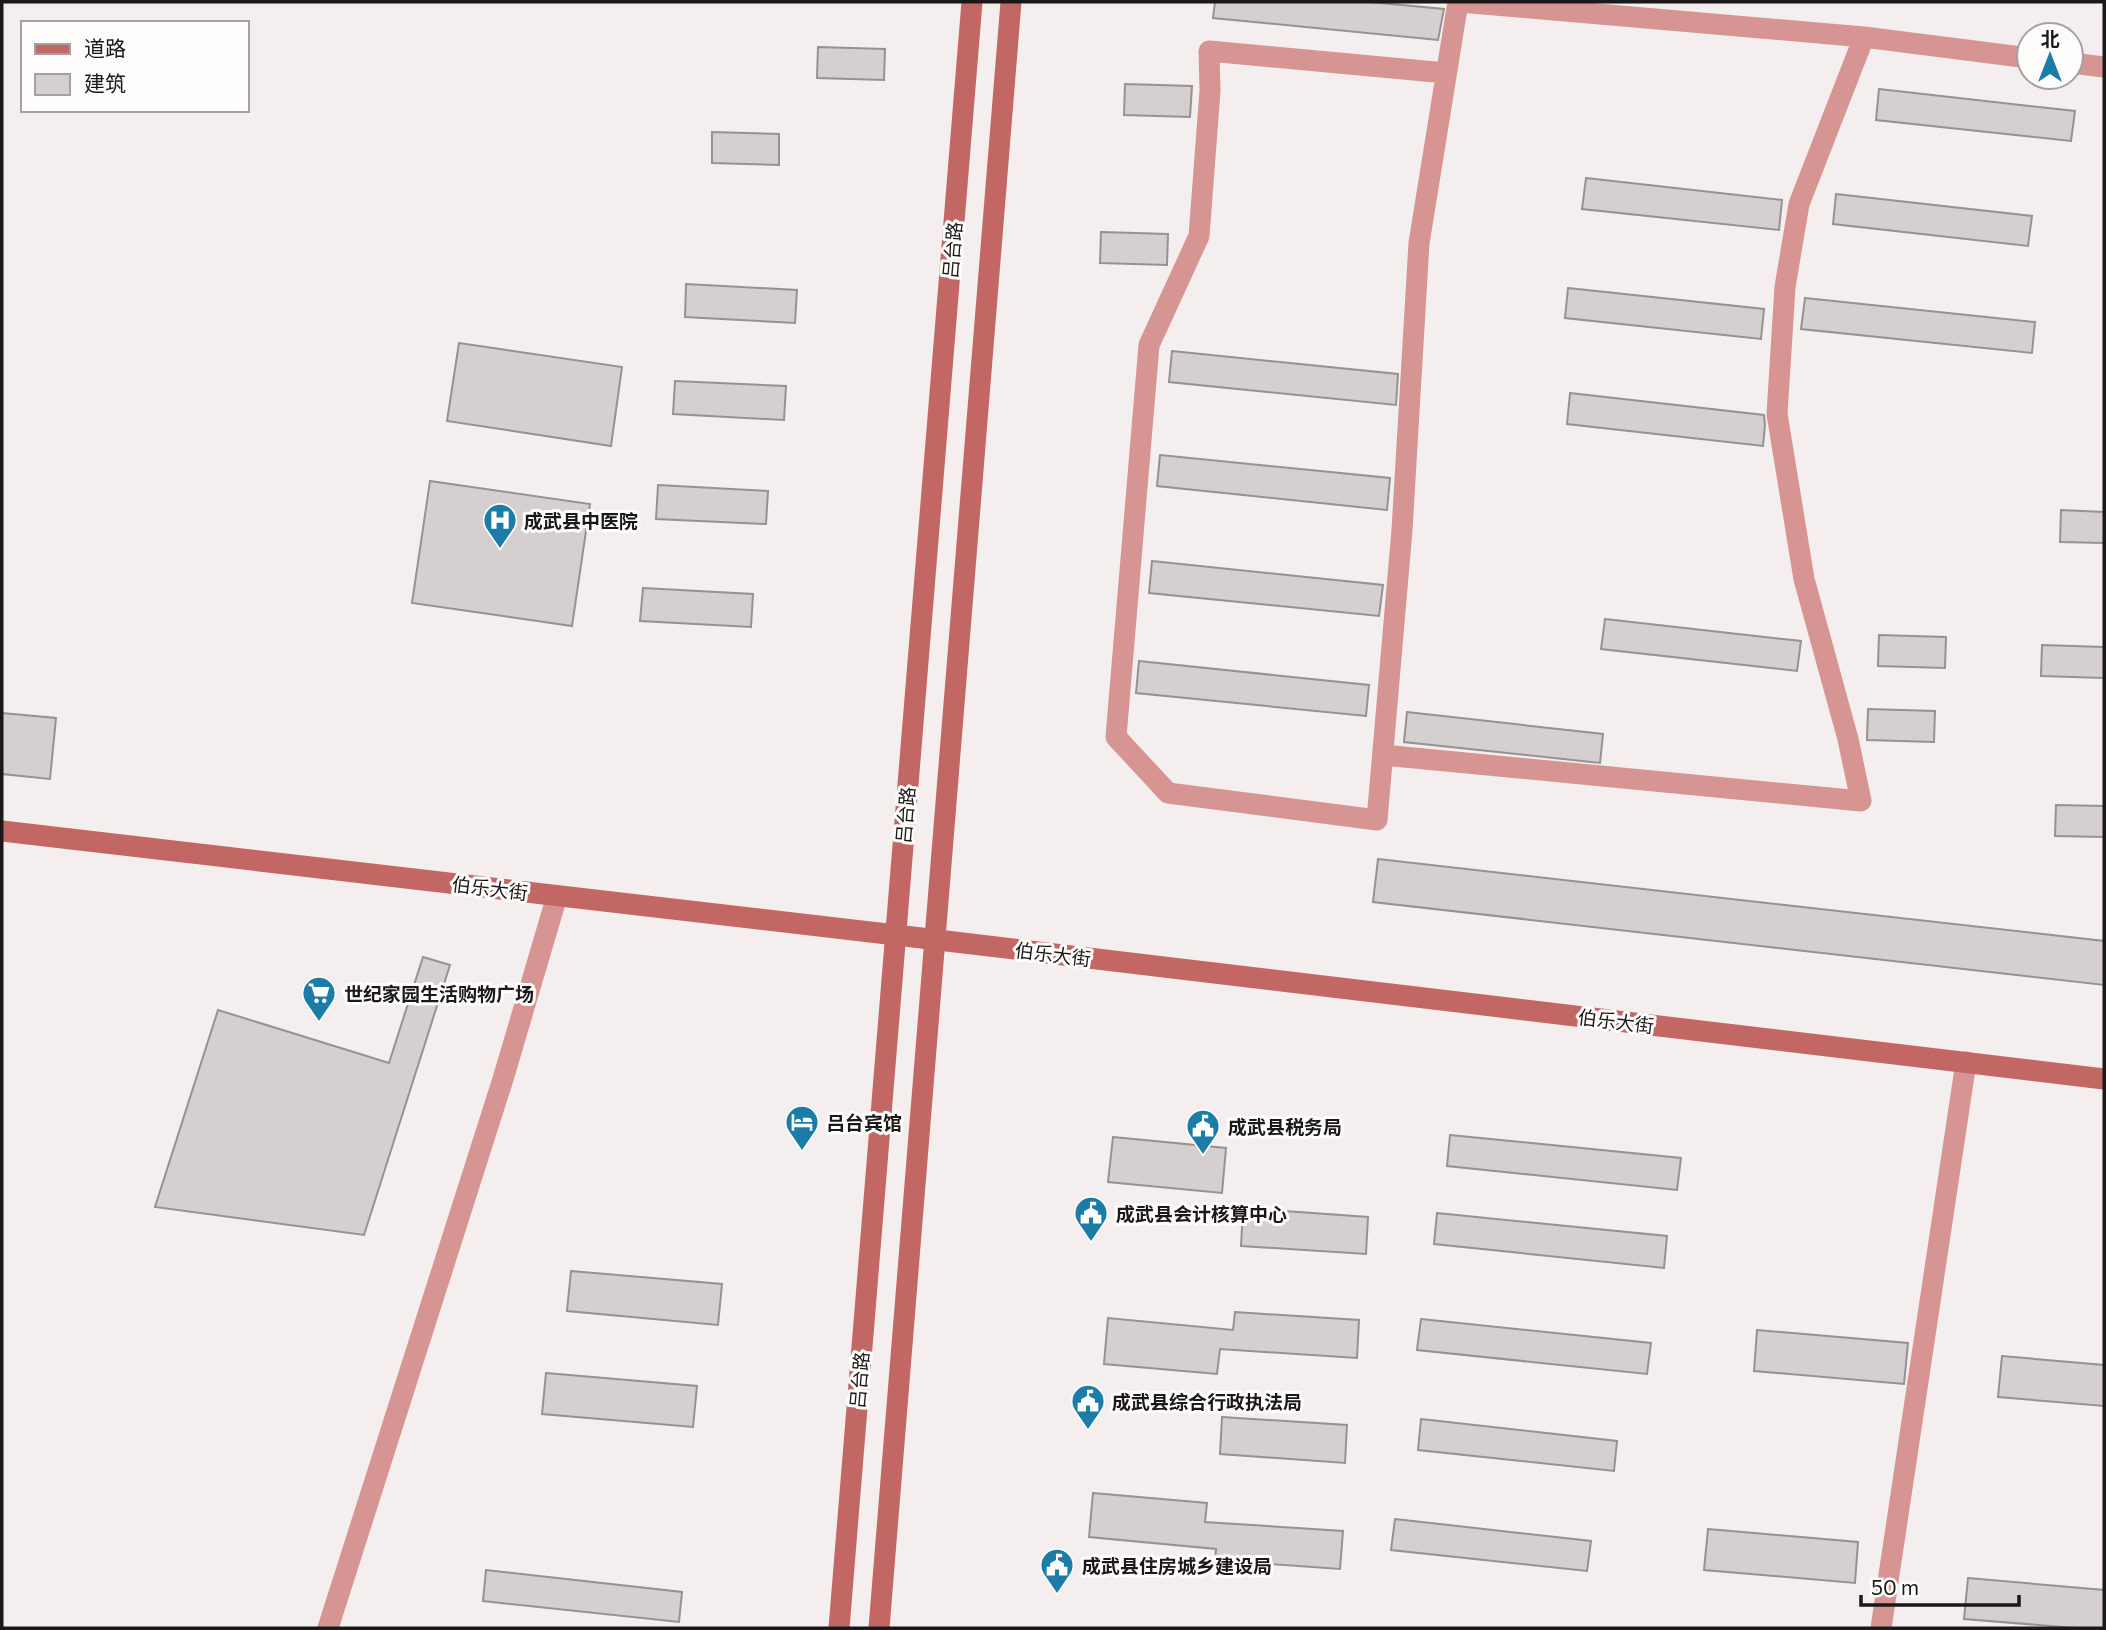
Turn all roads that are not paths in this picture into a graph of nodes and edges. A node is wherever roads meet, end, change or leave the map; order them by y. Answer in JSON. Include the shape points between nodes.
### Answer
{"nodes":[{"id":1,"x":972,"y":2,"type":"edge"},
{"id":2,"x":1011,"y":2,"type":"edge"},
{"id":3,"x":1459,"y":2,"type":"edge"},
{"id":4,"x":1864,"y":37,"type":"junction"},
{"id":5,"x":2015,"y":56,"type":"edge"},
{"id":6,"x":2085,"y":65,"type":"edge"},
{"id":7,"x":2104,"y":67,"type":"edge"},
{"id":8,"x":1446,"y":73,"type":"junction"},
{"id":9,"x":1383,"y":755,"type":"junction"},
{"id":10,"x":2,"y":831,"type":"edge"},
{"id":11,"x":557,"y":896,"type":"junction"},
{"id":12,"x":896,"y":935,"type":"junction"},
{"id":13,"x":933,"y":940,"type":"junction"},
{"id":14,"x":1966,"y":1062,"type":"junction"},
{"id":15,"x":2104,"y":1079,"type":"edge"},
{"id":16,"x":328,"y":1628,"type":"edge"},
{"id":17,"x":839,"y":1628,"type":"edge"},
{"id":18,"x":879,"y":1628,"type":"edge"},
{"id":19,"x":1881,"y":1628,"type":"edge"}],
"edges":[{"from":1,"to":12,"type":"main road","name":"吕台路"},
{"from":2,"to":13,"type":"main road","name":"吕台路"},
{"from":3,"to":4,"type":"street"},
{"from":3,"to":8,"type":"street"},
{"from":4,"to":5,"type":"street"},
{"from":4,"to":9,"type":"street","via":[[1799,204],[1785,287],[1777,414],[1804,579],[1861,801]]},
{"from":6,"to":7,"type":"street"},
{"from":8,"to":9,"type":"street","via":[[1419,243]]},
{"from":8,"to":9,"type":"street","via":[[1209,51],[1199,236],[1149,345],[1116,737],[1168,793],[1377,820]]},
{"from":10,"to":11,"type":"main road","name":"伯乐大街"},
{"from":11,"to":12,"type":"main road","name":"伯乐大街"},
{"from":11,"to":16,"type":"street"},
{"from":12,"to":13,"type":"main road","name":"伯乐大街"},
{"from":12,"to":17,"type":"main road","name":"吕台路"},
{"from":13,"to":14,"type":"main road","name":"伯乐大街"},
{"from":13,"to":18,"type":"main road","name":"吕台路"},
{"from":14,"to":15,"type":"main road","name":"伯乐大街"},
{"from":14,"to":19,"type":"street"}]}
